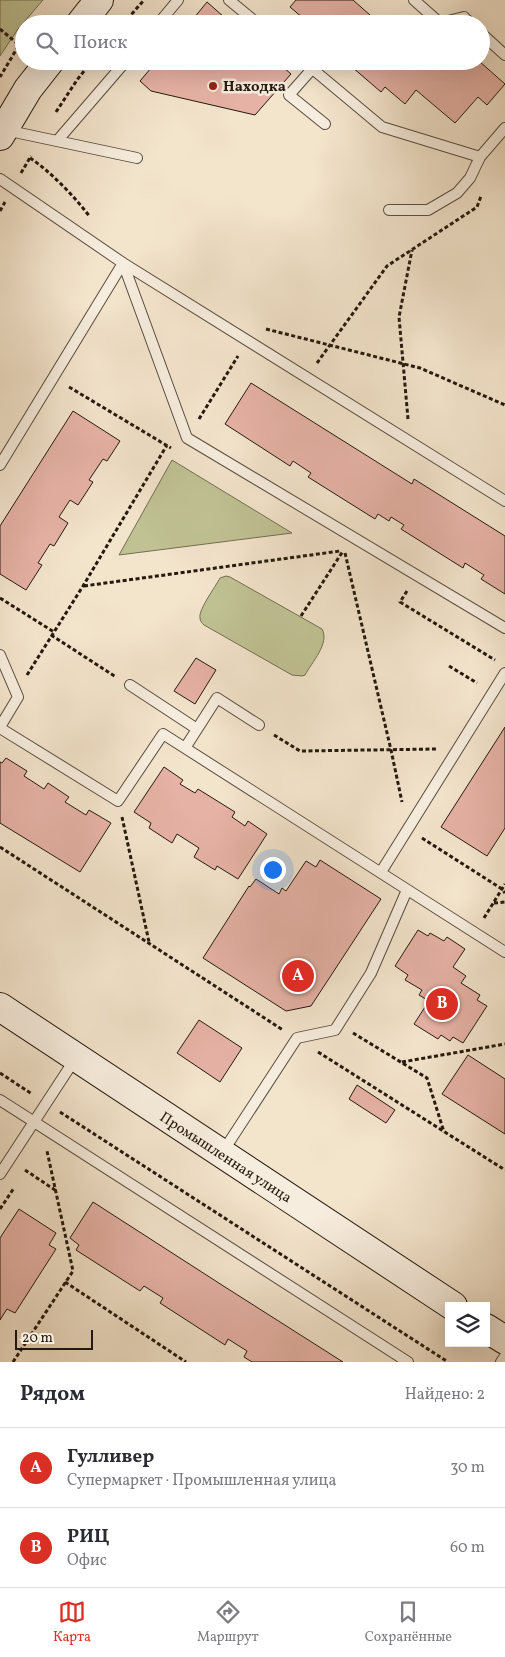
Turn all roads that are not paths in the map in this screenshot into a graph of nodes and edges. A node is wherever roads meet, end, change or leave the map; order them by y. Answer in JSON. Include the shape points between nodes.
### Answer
{"nodes":[{"id":1,"x":99,"y":0,"type":"edge"},
{"id":2,"x":178,"y":0,"type":"edge"},
{"id":3,"x":230,"y":0,"type":"edge"},
{"id":4,"x":414,"y":0,"type":"edge"},
{"id":5,"x":87,"y":15,"type":"edge"},
{"id":6,"x":166,"y":15,"type":"edge"},
{"id":7,"x":248,"y":15,"type":"edge"},
{"id":8,"x":431,"y":15,"type":"edge"},
{"id":9,"x":490,"y":41,"type":"edge"},
{"id":10,"x":505,"y":54,"type":"edge"},
{"id":11,"x":43,"y":70,"type":"edge"},
{"id":12,"x":118,"y":70,"type":"edge"},
{"id":13,"x":310,"y":70,"type":"edge"},
{"id":14,"x":314,"y":70,"type":"edge"},
{"id":15,"x":325,"y":124,"type":"dead end"},
{"id":16,"x":505,"y":128,"type":"edge"},
{"id":17,"x":2,"y":133,"type":"edge"},
{"id":18,"x":57,"y":141,"type":"junction"},
{"id":19,"x":480,"y":157,"type":"junction"},
{"id":20,"x":137,"y":158,"type":"dead end"},
{"id":21,"x":0,"y":180,"type":"edge"},
{"id":22,"x":389,"y":210,"type":"dead end"},
{"id":23,"x":122,"y":263,"type":"junction"},
{"id":24,"x":0,"y":465,"type":"edge"},
{"id":25,"x":505,"y":501,"type":"edge"},
{"id":26,"x":505,"y":628,"type":"edge"},
{"id":27,"x":0,"y":654,"type":"edge"},
{"id":28,"x":505,"y":673,"type":"edge"},
{"id":29,"x":130,"y":685,"type":"road end"},
{"id":30,"x":260,"y":725,"type":"road end"},
{"id":31,"x":0,"y":728,"type":"edge"},
{"id":32,"x":197,"y":729,"type":"junction"},
{"id":33,"x":185,"y":748,"type":"junction"},
{"id":34,"x":380,"y":872,"type":"junction"},
{"id":35,"x":407,"y":890,"type":"junction"},
{"id":36,"x":505,"y":952,"type":"edge"},
{"id":37,"x":0,"y":1007,"type":"edge"},
{"id":38,"x":76,"y":1058,"type":"junction"},
{"id":39,"x":0,"y":1100,"type":"edge"},
{"id":40,"x":34,"y":1122,"type":"junction"},
{"id":41,"x":221,"y":1154,"type":"junction"},
{"id":42,"x":0,"y":1174,"type":"edge"},
{"id":43,"x":447,"y":1302,"type":"edge"},
{"id":44,"x":490,"y":1331,"type":"edge"},
{"id":45,"x":505,"y":1340,"type":"edge"},
{"id":46,"x":505,"y":1356,"type":"edge"},
{"id":47,"x":408,"y":1362,"type":"edge"},
{"id":48,"x":501,"y":1362,"type":"edge"}],
"edges":[{"from":1,"to":5,"type":"street"},
{"from":2,"to":6,"type":"lane"},
{"from":3,"to":7,"type":"lane"},
{"from":4,"to":8,"type":"lane"},
{"from":9,"to":10,"type":"lane"},
{"from":11,"to":17,"type":"street"},
{"from":12,"to":18,"type":"lane"},
{"from":13,"to":15,"type":"lane","via":[[289,95]]},
{"from":14,"to":19,"type":"lane","via":[[382,127]]},
{"from":16,"to":19,"type":"lane"},
{"from":17,"to":18,"type":"lane"},
{"from":18,"to":20,"type":"lane"},
{"from":19,"to":22,"type":"lane","via":[[470,178],[456,193],[428,210]]},
{"from":21,"to":23,"type":"lane"},
{"from":23,"to":24,"type":"lane"},
{"from":23,"to":25,"type":"lane"},
{"from":23,"to":26,"type":"lane","via":[[187,438]]},
{"from":27,"to":31,"type":"lane","via":[[18,697]]},
{"from":28,"to":34,"type":"lane"},
{"from":29,"to":32,"type":"lane"},
{"from":30,"to":32,"type":"lane","via":[[217,698]]},
{"from":31,"to":33,"type":"lane","via":[[118,802],[163,734]]},
{"from":32,"to":33,"type":"lane"},
{"from":33,"to":34,"type":"lane"},
{"from":34,"to":35,"type":"lane"},
{"from":35,"to":36,"type":"lane"},
{"from":35,"to":41,"type":"lane","via":[[371,973],[335,1030],[297,1038]]},
{"from":37,"to":38,"type":"street","name":"Промышленная улица"},
{"from":38,"to":40,"type":"lane"},
{"from":38,"to":41,"type":"street","name":"Промышленная улица"},
{"from":39,"to":40,"type":"lane"},
{"from":40,"to":42,"type":"lane"},
{"from":40,"to":47,"type":"lane"},
{"from":41,"to":43,"type":"street","name":"Промышленная улица"},
{"from":44,"to":45,"type":"street"},
{"from":46,"to":48,"type":"lane"}]}
